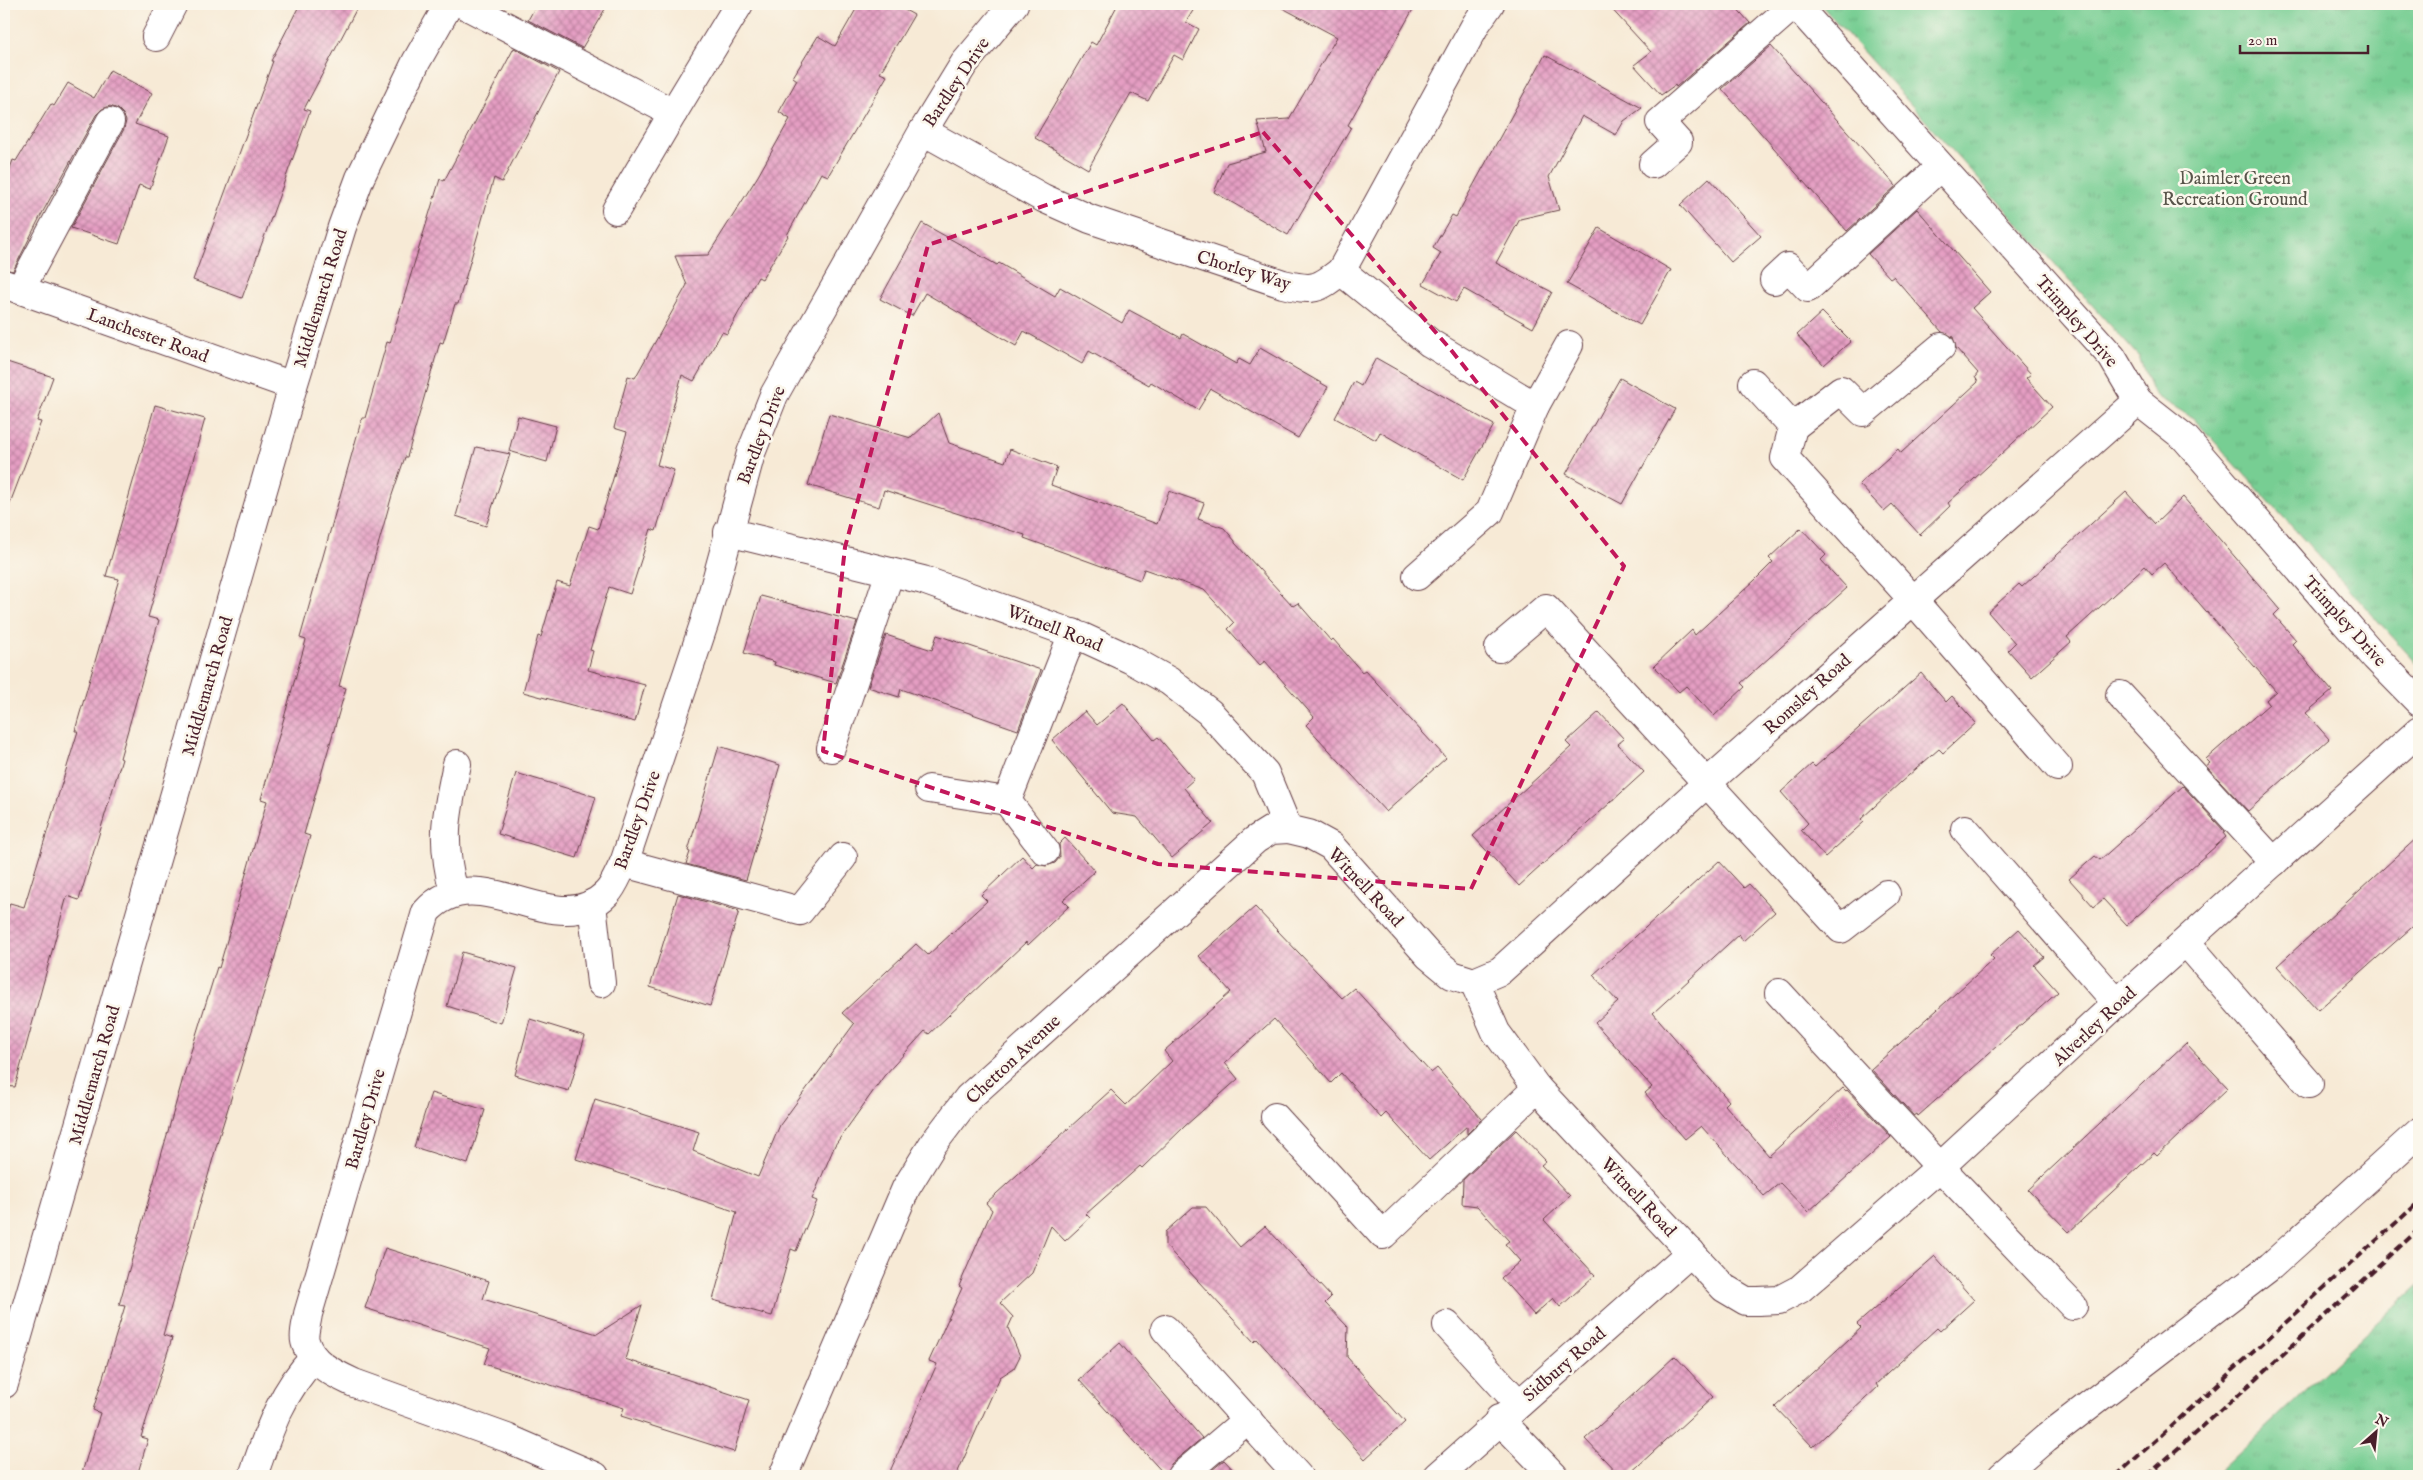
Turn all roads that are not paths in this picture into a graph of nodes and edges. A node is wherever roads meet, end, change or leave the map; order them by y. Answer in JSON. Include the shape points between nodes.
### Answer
{"nodes":[{"id":1,"x":173,"y":4,"type":"edge"},
{"id":2,"x":449,"y":4,"type":"edge"},
{"id":3,"x":463,"y":4,"type":"edge"},
{"id":4,"x":739,"y":4,"type":"edge"},
{"id":5,"x":1014,"y":4,"type":"edge"},
{"id":6,"x":1490,"y":4,"type":"edge"},
{"id":7,"x":1795,"y":4,"type":"edge"},
{"id":8,"x":156,"y":37,"type":"dead end"},
{"id":9,"x":673,"y":114,"type":"junction"},
{"id":10,"x":110,"y":122,"type":"dead end"},
{"id":11,"x":923,"y":131,"type":"junction"},
{"id":12,"x":1652,"y":164,"type":"dead end"},
{"id":13,"x":1940,"y":167,"type":"junction"},
{"id":14,"x":616,"y":210,"type":"dead end"},
{"id":15,"x":1342,"y":271,"type":"junction"},
{"id":16,"x":1774,"y":280,"type":"dead end"},
{"id":17,"x":12,"y":287,"type":"edge"},
{"id":18,"x":1569,"y":345,"type":"dead end"},
{"id":19,"x":1942,"y":347,"type":"dead end"},
{"id":20,"x":1753,"y":383,"type":"dead end"},
{"id":21,"x":293,"y":386,"type":"junction"},
{"id":22,"x":2138,"y":401,"type":"junction"},
{"id":23,"x":1535,"y":406,"type":"junction"},
{"id":24,"x":1793,"y":427,"type":"junction"},
{"id":25,"x":728,"y":532,"type":"junction"},
{"id":26,"x":890,"y":572,"type":"junction"},
{"id":27,"x":1416,"y":576,"type":"dead end"},
{"id":28,"x":1913,"y":600,"type":"junction"},
{"id":29,"x":1072,"y":633,"type":"junction"},
{"id":30,"x":1499,"y":648,"type":"dead end"},
{"id":31,"x":2120,"y":695,"type":"dead end"},
{"id":32,"x":2419,"y":702,"type":"edge"},
{"id":33,"x":2419,"y":731,"type":"edge"},
{"id":34,"x":831,"y":748,"type":"dead end"},
{"id":35,"x":457,"y":764,"type":"dead end"},
{"id":36,"x":2058,"y":767,"type":"dead end"},
{"id":37,"x":1707,"y":783,"type":"junction"},
{"id":38,"x":929,"y":789,"type":"dead end"},
{"id":39,"x":1007,"y":801,"type":"junction"},
{"id":40,"x":1288,"y":829,"type":"junction"},
{"id":41,"x":1965,"y":829,"type":"dead end"},
{"id":42,"x":1045,"y":851,"type":"dead end"},
{"id":43,"x":843,"y":857,"type":"dead end"},
{"id":44,"x":2274,"y":862,"type":"junction"},
{"id":45,"x":624,"y":863,"type":"junction"},
{"id":46,"x":454,"y":892,"type":"junction"},
{"id":47,"x":1886,"y":894,"type":"dead end"},
{"id":48,"x":592,"y":904,"type":"junction"},
{"id":49,"x":2186,"y":942,"type":"junction"},
{"id":50,"x":1474,"y":982,"type":"junction"},
{"id":51,"x":601,"y":983,"type":"dead end"},
{"id":52,"x":1779,"y":993,"type":"dead end"},
{"id":53,"x":2117,"y":1004,"type":"junction"},
{"id":54,"x":2309,"y":1084,"type":"dead end"},
{"id":55,"x":1537,"y":1088,"type":"junction"},
{"id":56,"x":1275,"y":1117,"type":"dead end"},
{"id":57,"x":2419,"y":1132,"type":"edge"},
{"id":58,"x":1940,"y":1167,"type":"junction"},
{"id":59,"x":1691,"y":1252,"type":"junction"},
{"id":60,"x":1758,"y":1301,"type":"joint"},
{"id":61,"x":2073,"y":1306,"type":"dead end"},
{"id":62,"x":1447,"y":1325,"type":"dead end"},
{"id":63,"x":1165,"y":1329,"type":"dead end"},
{"id":64,"x":314,"y":1358,"type":"junction"},
{"id":65,"x":4,"y":1384,"type":"edge"},
{"id":66,"x":1509,"y":1412,"type":"junction"},
{"id":67,"x":1248,"y":1419,"type":"junction"},
{"id":68,"x":253,"y":1476,"type":"edge"},
{"id":69,"x":595,"y":1476,"type":"edge"},
{"id":70,"x":783,"y":1476,"type":"edge"},
{"id":71,"x":1181,"y":1476,"type":"edge"},
{"id":72,"x":1298,"y":1476,"type":"edge"},
{"id":73,"x":1438,"y":1476,"type":"edge"},
{"id":74,"x":1554,"y":1476,"type":"edge"},
{"id":75,"x":2002,"y":1476,"type":"edge"}],
"edges":[{"from":1,"to":8,"type":"street"},
{"from":2,"to":21,"type":"street","name":"Middlemarch Road","via":[[416,62],[360,178]]},
{"from":3,"to":9,"type":"street"},
{"from":4,"to":9,"type":"street"},
{"from":5,"to":11,"type":"street","name":"Bardley Drive","via":[[964,64]]},
{"from":6,"to":15,"type":"street","name":"Chorley Way","via":[[1476,24]]},
{"from":7,"to":12,"type":"street","via":[[1660,122],[1678,142]]},
{"from":7,"to":13,"type":"street","name":"Trimpley Drive"},
{"from":9,"to":14,"type":"street"},
{"from":10,"to":17,"type":"street"},
{"from":11,"to":15,"type":"street","name":"Chorley Way","via":[[1043,198],[1090,219],[1173,248],[1308,290],[1325,284]]},
{"from":11,"to":25,"type":"street","name":"Bardley Drive","via":[[774,395],[751,452]]},
{"from":13,"to":16,"type":"street","via":[[1808,288],[1788,267]]},
{"from":13,"to":22,"type":"street","name":"Trimpley Drive","via":[[2112,357]]},
{"from":15,"to":23,"type":"street","via":[[1430,343]]},
{"from":17,"to":21,"type":"street","name":"Lanchester Road"},
{"from":18,"to":23,"type":"street"},
{"from":19,"to":24,"type":"street","via":[[1864,412],[1840,390]]},
{"from":20,"to":24,"type":"street"},
{"from":21,"to":65,"type":"street","name":"Middlemarch Road"},
{"from":22,"to":28,"type":"street","name":"Romsley Road"},
{"from":22,"to":32,"type":"street","name":"Trimpley Drive","via":[[2185,438],[2375,657]]},
{"from":23,"to":27,"type":"street","via":[[1490,512]]},
{"from":24,"to":28,"type":"street","via":[[1785,458]]},
{"from":25,"to":26,"type":"street","name":"Witnell Road"},
{"from":25,"to":45,"type":"street","name":"Bardley Drive","via":[[705,621]]},
{"from":26,"to":29,"type":"street","name":"Witnell Road","via":[[923,580]]},
{"from":26,"to":34,"type":"street"},
{"from":28,"to":36,"type":"street"},
{"from":28,"to":37,"type":"street","name":"Romsley Road"},
{"from":29,"to":39,"type":"street"},
{"from":29,"to":40,"type":"street","name":"Witnell Road","via":[[1169,681],[1209,712],[1265,773]]},
{"from":30,"to":37,"type":"street","via":[[1546,608]]},
{"from":31,"to":44,"type":"street"},
{"from":33,"to":44,"type":"street","name":"Alverley Road"},
{"from":35,"to":46,"type":"street","via":[[445,820],[444,844]]},
{"from":37,"to":47,"type":"street","via":[[1842,929]]},
{"from":37,"to":50,"type":"street","name":"Romsley Road","via":[[1500,971]]},
{"from":38,"to":39,"type":"street"},
{"from":39,"to":42,"type":"street"},
{"from":40,"to":50,"type":"street","name":"Witnell Road","via":[[1309,834],[1331,846],[1429,956],[1452,975]]},
{"from":40,"to":70,"type":"street","name":"Chetton Avenue","via":[[1270,830],[1255,840],[968,1098],[933,1144],[906,1188]]},
{"from":41,"to":53,"type":"street"},
{"from":43,"to":45,"type":"street","via":[[800,910]]},
{"from":44,"to":49,"type":"street","name":"Alverley Road"},
{"from":45,"to":48,"type":"street","name":"Bardley Drive","via":[[608,892]]},
{"from":46,"to":48,"type":"street","name":"Bardley Drive","via":[[480,890],[559,910],[577,910]]},
{"from":46,"to":64,"type":"street","name":"Bardley Drive","via":[[436,901],[426,912],[308,1314],[305,1340]]},
{"from":48,"to":51,"type":"street"},
{"from":49,"to":53,"type":"street","name":"Alverley Road"},
{"from":49,"to":54,"type":"street"},
{"from":50,"to":55,"type":"street","name":"Witnell Road","via":[[1496,1032]]},
{"from":52,"to":58,"type":"street"},
{"from":53,"to":58,"type":"street","name":"Alverley Road"},
{"from":55,"to":56,"type":"street","via":[[1383,1236]]},
{"from":55,"to":59,"type":"street","name":"Witnell Road"},
{"from":57,"to":75,"type":"street","via":[[2271,1266],[2046,1438]]},
{"from":58,"to":60,"type":"street","name":"Alverley Road","via":[[1800,1289],[1779,1300]]},
{"from":58,"to":61,"type":"street"},
{"from":59,"to":60,"type":"street","name":"Witnell Road","via":[[1724,1288],[1746,1300]]},
{"from":59,"to":66,"type":"street","name":"Sidbury Road"},
{"from":62,"to":66,"type":"street"},
{"from":63,"to":67,"type":"street"},
{"from":64,"to":68,"type":"street","via":[[300,1373],[277,1410]]},
{"from":64,"to":69,"type":"street","via":[[333,1373],[354,1383],[507,1438]]},
{"from":66,"to":73,"type":"street","name":"Sidbury Road"},
{"from":66,"to":74,"type":"street"},
{"from":67,"to":71,"type":"street"},
{"from":67,"to":72,"type":"street"}]}
